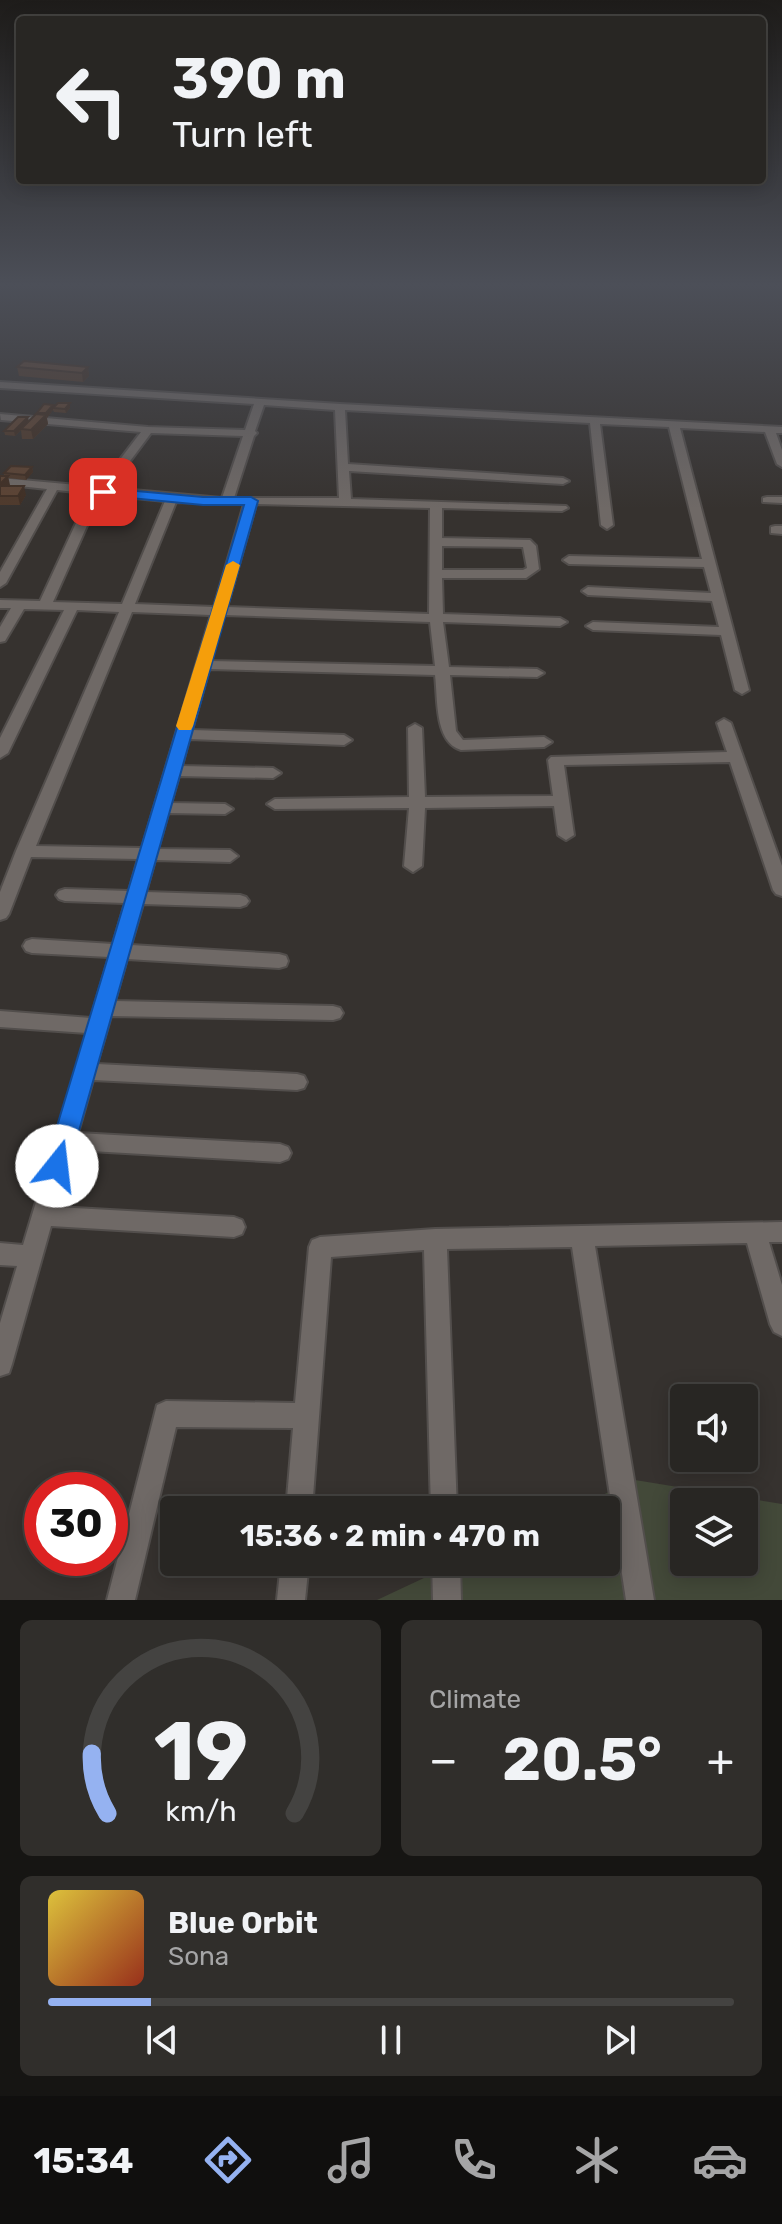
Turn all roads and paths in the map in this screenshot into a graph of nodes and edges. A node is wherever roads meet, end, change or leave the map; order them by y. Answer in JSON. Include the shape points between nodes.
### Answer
{"nodes":[{"id":1,"x":0,"y":385,"type":"edge"},
{"id":2,"x":260,"y":401,"type":"junction"},
{"id":3,"x":340,"y":407,"type":"junction"},
{"id":4,"x":1,"y":417,"type":"edge"},
{"id":5,"x":595,"y":421,"type":"junction"},
{"id":6,"x":674,"y":426,"type":"junction"},
{"id":7,"x":775,"y":429,"type":"edge"},
{"id":8,"x":148,"y":430,"type":"junction"},
{"id":9,"x":252,"y":433,"type":"junction"},
{"id":10,"x":782,"y":464,"type":"edge"},
{"id":11,"x":343,"y":467,"type":"junction"},
{"id":12,"x":0,"y":481,"type":"edge"},
{"id":13,"x":563,"y":481,"type":"dead end"},
{"id":14,"x":54,"y":486,"type":"junction"},
{"id":15,"x":103,"y":492,"type":"junction"},
{"id":16,"x":172,"y":498,"type":"junction"},
{"id":17,"x":767,"y":500,"type":"dead end"},
{"id":18,"x":782,"y":500,"type":"edge"},
{"id":19,"x":227,"y":501,"type":"junction"},
{"id":20,"x":251,"y":501,"type":"junction"},
{"id":21,"x":345,"y":502,"type":"junction"},
{"id":22,"x":436,"y":503,"type":"junction"},
{"id":23,"x":562,"y":508,"type":"dead end"},
{"id":24,"x":607,"y":525,"type":"dead end"},
{"id":25,"x":436,"y":542,"type":"junction"},
{"id":26,"x":569,"y":560,"type":"dead end"},
{"id":27,"x":709,"y":563,"type":"junction"},
{"id":28,"x":436,"y":574,"type":"junction"},
{"id":29,"x":0,"y":583,"type":"edge"},
{"id":30,"x":588,"y":591,"type":"dead end"},
{"id":31,"x":718,"y":597,"type":"junction"},
{"id":32,"x":0,"y":604,"type":"edge"},
{"id":33,"x":20,"y":604,"type":"junction"},
{"id":34,"x":73,"y":606,"type":"junction"},
{"id":35,"x":44,"y":607,"type":"junction"},
{"id":36,"x":128,"y":608,"type":"junction"},
{"id":37,"x":219,"y":611,"type":"junction"},
{"id":38,"x":436,"y":619,"type":"junction"},
{"id":39,"x":560,"y":622,"type":"dead end"},
{"id":40,"x":593,"y":626,"type":"dead end"},
{"id":41,"x":727,"y":631,"type":"junction"},
{"id":42,"x":0,"y":638,"type":"edge"},
{"id":43,"x":202,"y":665,"type":"junction"},
{"id":44,"x":441,"y":672,"type":"junction"},
{"id":45,"x":537,"y":673,"type":"dead end"},
{"id":46,"x":742,"y":690,"type":"dead end"},
{"id":47,"x":724,"y":723,"type":"dead end"},
{"id":48,"x":415,"y":728,"type":"dead end"},
{"id":49,"x":182,"y":734,"type":"junction"},
{"id":50,"x":344,"y":740,"type":"dead end"},
{"id":51,"x":544,"y":742,"type":"dead end"},
{"id":52,"x":0,"y":753,"type":"edge"},
{"id":53,"x":736,"y":757,"type":"junction"},
{"id":54,"x":171,"y":771,"type":"junction"},
{"id":55,"x":273,"y":773,"type":"dead end"},
{"id":56,"x":561,"y":801,"type":"junction"},
{"id":57,"x":417,"y":803,"type":"junction"},
{"id":58,"x":275,"y":804,"type":"dead end"},
{"id":59,"x":160,"y":808,"type":"junction"},
{"id":60,"x":225,"y":809,"type":"dead end"},
{"id":61,"x":566,"y":835,"type":"dead end"},
{"id":62,"x":24,"y":851,"type":"junction"},
{"id":63,"x":147,"y":854,"type":"junction"},
{"id":64,"x":230,"y":856,"type":"dead end"},
{"id":65,"x":413,"y":866,"type":"dead end"},
{"id":66,"x":782,"y":890,"type":"edge"},
{"id":67,"x":65,"y":895,"type":"dead end"},
{"id":68,"x":134,"y":899,"type":"junction"},
{"id":69,"x":240,"y":901,"type":"dead end"},
{"id":70,"x":0,"y":914,"type":"edge"},
{"id":71,"x":32,"y":946,"type":"dead end"},
{"id":72,"x":118,"y":952,"type":"junction"},
{"id":73,"x":279,"y":961,"type":"dead end"},
{"id":74,"x":333,"y":1013,"type":"dead end"},
{"id":75,"x":99,"y":1017,"type":"junction"},
{"id":76,"x":0,"y":1019,"type":"edge"},
{"id":77,"x":84,"y":1071,"type":"junction"},
{"id":78,"x":297,"y":1082,"type":"dead end"},
{"id":79,"x":64,"y":1141,"type":"junction"},
{"id":80,"x":280,"y":1153,"type":"dead end"},
{"id":81,"x":43,"y":1216,"type":"junction"},
{"id":82,"x":234,"y":1227,"type":"dead end"},
{"id":83,"x":782,"y":1232,"type":"edge"},
{"id":84,"x":755,"y":1233,"type":"junction"},
{"id":85,"x":582,"y":1237,"type":"junction"},
{"id":86,"x":435,"y":1239,"type":"junction"},
{"id":87,"x":0,"y":1254,"type":"edge"},
{"id":88,"x":32,"y":1256,"type":"junction"},
{"id":89,"x":782,"y":1324,"type":"edge"},
{"id":90,"x":0,"y":1364,"type":"edge"},
{"id":91,"x":307,"y":1416,"type":"junction"},
{"id":92,"x":300,"y":1496,"type":"edge"},
{"id":93,"x":444,"y":1496,"type":"edge"},
{"id":94,"x":294,"y":1576,"type":"edge"},
{"id":95,"x":446,"y":1576,"type":"edge"},
{"id":96,"x":121,"y":1600,"type":"edge"},
{"id":97,"x":291,"y":1600,"type":"edge"},
{"id":98,"x":447,"y":1600,"type":"edge"},
{"id":99,"x":640,"y":1600,"type":"edge"}],
"edges":[{"from":1,"to":2,"type":"street"},
{"from":2,"to":3,"type":"street"},
{"from":2,"to":9,"type":"street"},
{"from":3,"to":5,"type":"street"},
{"from":3,"to":11,"type":"street"},
{"from":4,"to":8,"type":"street"},
{"from":5,"to":6,"type":"street"},
{"from":5,"to":24,"type":"street"},
{"from":6,"to":7,"type":"street"},
{"from":6,"to":27,"type":"street"},
{"from":7,"to":10,"type":"street"},
{"from":8,"to":9,"type":"street"},
{"from":8,"to":15,"type":"street"},
{"from":9,"to":19,"type":"street"},
{"from":11,"to":13,"type":"street"},
{"from":11,"to":21,"type":"street"},
{"from":12,"to":14,"type":"street"},
{"from":14,"to":15,"type":"street"},
{"from":14,"to":29,"type":"street"},
{"from":15,"to":16,"type":"street"},
{"from":15,"to":35,"type":"street","via":[[88,510]]},
{"from":16,"to":19,"type":"street"},
{"from":16,"to":36,"type":"street"},
{"from":17,"to":18,"type":"street"},
{"from":19,"to":20,"type":"street"},
{"from":20,"to":21,"type":"street"},
{"from":20,"to":37,"type":"street"},
{"from":21,"to":22,"type":"street"},
{"from":22,"to":23,"type":"street"},
{"from":22,"to":25,"type":"street"},
{"from":25,"to":28,"type":"street"},
{"from":25,"to":28,"type":"street","via":[[526,543],[533,569],[526,574]]},
{"from":26,"to":27,"type":"street"},
{"from":27,"to":31,"type":"street"},
{"from":28,"to":38,"type":"street"},
{"from":30,"to":31,"type":"street"},
{"from":31,"to":41,"type":"street"},
{"from":32,"to":33,"type":"street"},
{"from":33,"to":35,"type":"street"},
{"from":33,"to":42,"type":"street"},
{"from":34,"to":35,"type":"street"},
{"from":34,"to":36,"type":"street"},
{"from":34,"to":52,"type":"street"},
{"from":36,"to":37,"type":"street"},
{"from":36,"to":62,"type":"street"},
{"from":37,"to":38,"type":"street"},
{"from":37,"to":43,"type":"street"},
{"from":38,"to":39,"type":"street"},
{"from":38,"to":44,"type":"street"},
{"from":40,"to":41,"type":"street"},
{"from":41,"to":46,"type":"street"},
{"from":43,"to":44,"type":"street"},
{"from":43,"to":49,"type":"street"},
{"from":44,"to":45,"type":"street"},
{"from":44,"to":51,"type":"street","via":[[455,742]]},
{"from":47,"to":53,"type":"street"},
{"from":48,"to":57,"type":"street"},
{"from":49,"to":50,"type":"street"},
{"from":49,"to":54,"type":"street"},
{"from":53,"to":56,"type":"street","via":[[556,760]]},
{"from":53,"to":66,"type":"street"},
{"from":54,"to":55,"type":"street"},
{"from":54,"to":59,"type":"street"},
{"from":56,"to":57,"type":"street"},
{"from":56,"to":61,"type":"street"},
{"from":57,"to":58,"type":"street"},
{"from":57,"to":65,"type":"street"},
{"from":59,"to":60,"type":"street"},
{"from":59,"to":63,"type":"street"},
{"from":62,"to":63,"type":"street"},
{"from":62,"to":70,"type":"street"},
{"from":63,"to":64,"type":"street"},
{"from":63,"to":68,"type":"street"},
{"from":67,"to":68,"type":"street"},
{"from":68,"to":69,"type":"street"},
{"from":68,"to":72,"type":"street"},
{"from":71,"to":72,"type":"street"},
{"from":72,"to":73,"type":"street"},
{"from":72,"to":75,"type":"street"},
{"from":74,"to":75,"type":"street"},
{"from":75,"to":76,"type":"street"},
{"from":75,"to":77,"type":"street"},
{"from":77,"to":78,"type":"street"},
{"from":77,"to":79,"type":"street"},
{"from":79,"to":80,"type":"street"},
{"from":79,"to":81,"type":"street"},
{"from":81,"to":82,"type":"street"},
{"from":81,"to":88,"type":"street"},
{"from":83,"to":84,"type":"street"},
{"from":84,"to":85,"type":"street"},
{"from":84,"to":89,"type":"street"},
{"from":85,"to":86,"type":"street"},
{"from":85,"to":99,"type":"street"},
{"from":86,"to":91,"type":"street","via":[[320,1247]]},
{"from":86,"to":93,"type":"street"},
{"from":87,"to":88,"type":"street"},
{"from":88,"to":90,"type":"street"},
{"from":91,"to":92,"type":"street"},
{"from":91,"to":96,"type":"street","via":[[166,1414]]},
{"from":94,"to":97,"type":"street"},
{"from":95,"to":98,"type":"street"}]}
